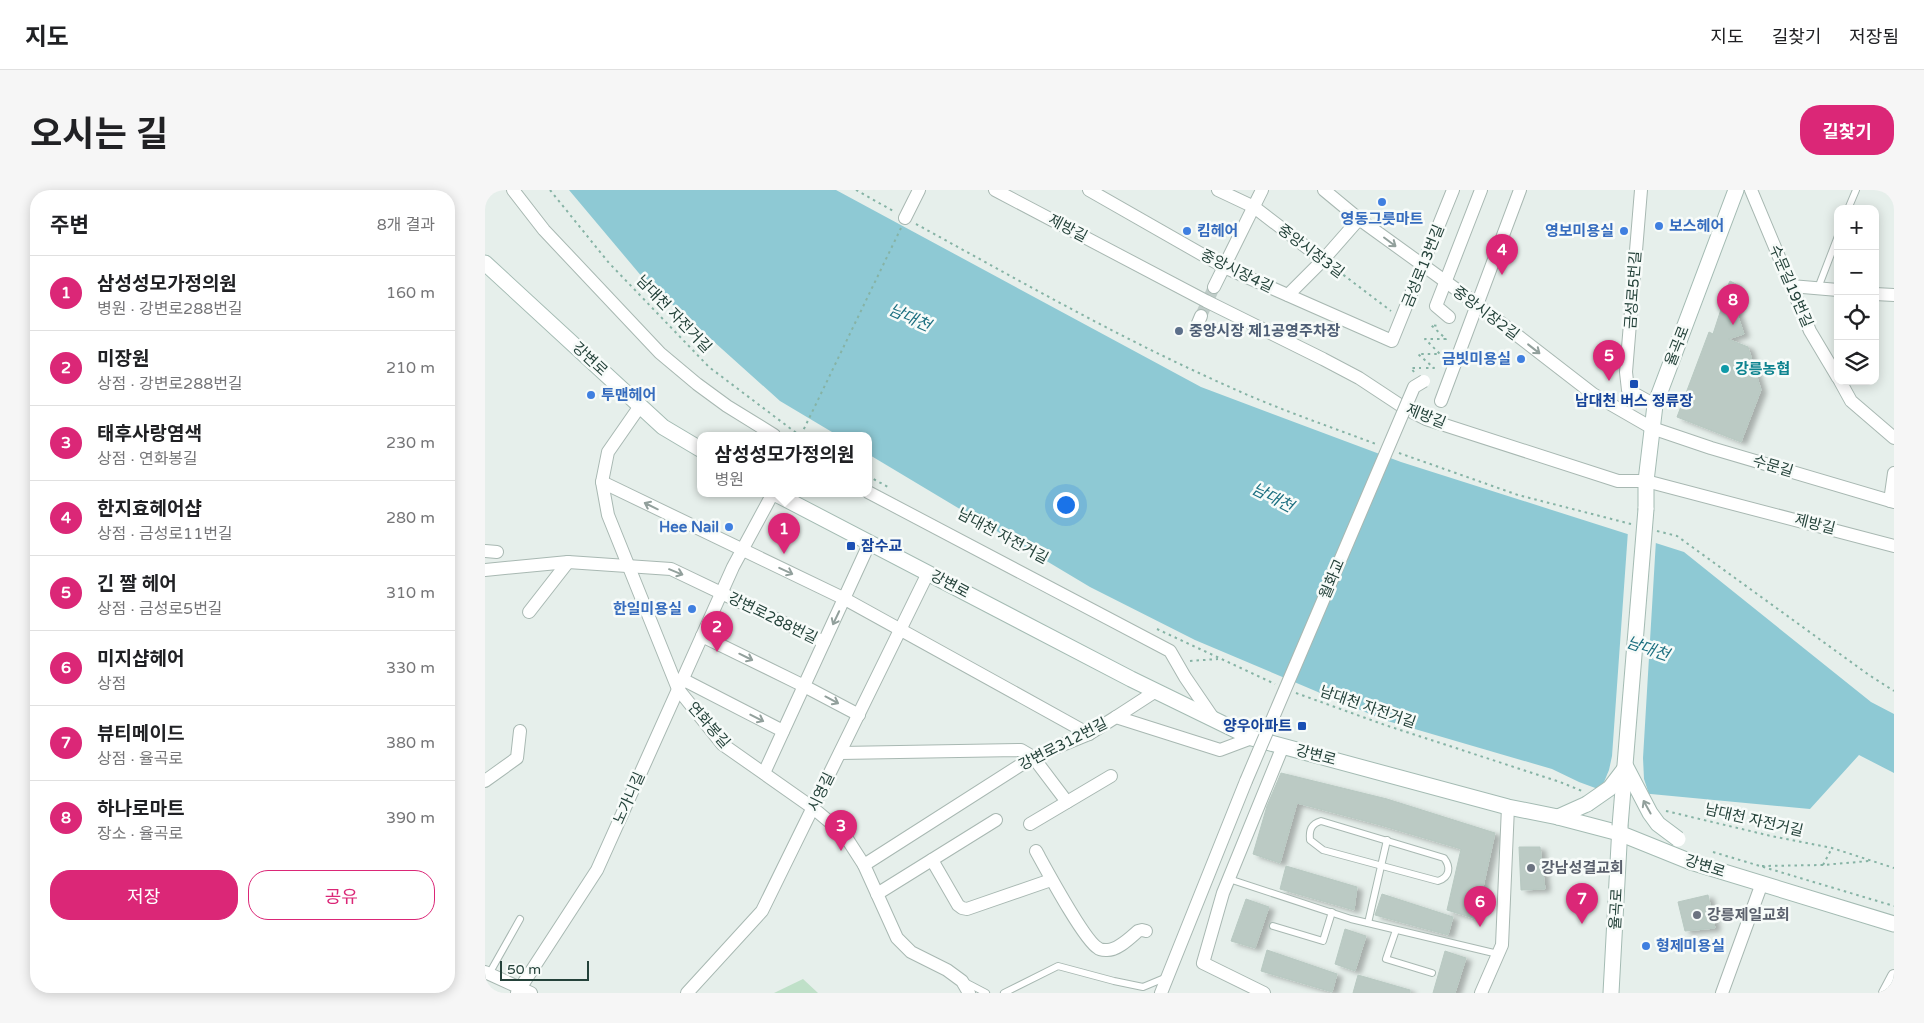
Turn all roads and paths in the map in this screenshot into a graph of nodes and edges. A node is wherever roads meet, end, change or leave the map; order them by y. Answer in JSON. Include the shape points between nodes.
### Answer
{"nodes":[{"id":1,"x":513,"y":190,"type":"edge"},
{"id":2,"x":550,"y":190,"type":"edge"},
{"id":3,"x":919,"y":190,"type":"edge"},
{"id":4,"x":995,"y":190,"type":"edge"},
{"id":5,"x":1218,"y":190,"type":"edge"},
{"id":6,"x":1262,"y":190,"type":"edge"},
{"id":7,"x":1324,"y":190,"type":"edge"},
{"id":8,"x":1453,"y":190,"type":"edge"},
{"id":9,"x":1481,"y":190,"type":"edge"},
{"id":10,"x":1520,"y":190,"type":"edge"},
{"id":11,"x":1641,"y":190,"type":"edge"},
{"id":12,"x":1736,"y":190,"type":"edge"},
{"id":13,"x":1751,"y":190,"type":"edge"},
{"id":14,"x":1856,"y":190,"type":"edge"},
{"id":15,"x":1097,"y":192,"type":"edge"},
{"id":16,"x":1850,"y":205,"type":"edge"},
{"id":17,"x":1254,"y":206,"type":"junction"},
{"id":18,"x":905,"y":218,"type":"joint"},
{"id":19,"x":1359,"y":219,"type":"junction"},
{"id":20,"x":1834,"y":246,"type":"edge"},
{"id":21,"x":1323,"y":260,"type":"junction"},
{"id":22,"x":485,"y":263,"type":"edge"},
{"id":23,"x":1423,"y":266,"type":"junction"},
{"id":24,"x":1224,"y":267,"type":"junction"},
{"id":25,"x":1445,"y":282,"type":"junction"},
{"id":26,"x":1791,"y":286,"type":"junction"},
{"id":27,"x":1214,"y":287,"type":"tunnel mouth"},
{"id":28,"x":1818,"y":288,"type":"junction"},
{"id":29,"x":1834,"y":290,"type":"edge"},
{"id":30,"x":1879,"y":294,"type":"edge"},
{"id":31,"x":1288,"y":295,"type":"junction"},
{"id":32,"x":1894,"y":295,"type":"edge"},
{"id":33,"x":1478,"y":306,"type":"junction"},
{"id":34,"x":1401,"y":318,"type":"junction"},
{"id":35,"x":1445,"y":321,"type":"joint"},
{"id":36,"x":1392,"y":341,"type":"joint"},
{"id":37,"x":1834,"y":372,"type":"edge"},
{"id":38,"x":1424,"y":381,"type":"joint"},
{"id":39,"x":1842,"y":385,"type":"edge"},
{"id":40,"x":1441,"y":401,"type":"dead end"},
{"id":41,"x":1655,"y":405,"type":"junction"},
{"id":42,"x":640,"y":406,"type":"junction"},
{"id":43,"x":1652,"y":428,"type":"junction"},
{"id":44,"x":769,"y":432,"type":"edge"},
{"id":45,"x":796,"y":432,"type":"edge"},
{"id":46,"x":801,"y":432,"type":"edge"},
{"id":47,"x":1894,"y":438,"type":"edge"},
{"id":48,"x":697,"y":447,"type":"edge"},
{"id":49,"x":1894,"y":473,"type":"edge"},
{"id":50,"x":872,"y":478,"type":"edge"},
{"id":51,"x":1646,"y":481,"type":"junction"},
{"id":52,"x":602,"y":482,"type":"junction"},
{"id":53,"x":892,"y":490,"type":"dead end"},
{"id":54,"x":872,"y":494,"type":"edge"},
{"id":55,"x":771,"y":497,"type":"edge"},
{"id":56,"x":781,"y":497,"type":"edge"},
{"id":57,"x":1892,"y":502,"type":"edge"},
{"id":58,"x":870,"y":542,"type":"junction"},
{"id":59,"x":1894,"y":546,"type":"edge"},
{"id":60,"x":742,"y":551,"type":"junction"},
{"id":61,"x":568,"y":562,"type":"junction"},
{"id":62,"x":628,"y":566,"type":"junction"},
{"id":63,"x":485,"y":570,"type":"edge"},
{"id":64,"x":928,"y":573,"type":"junction"},
{"id":65,"x":721,"y":593,"type":"junction"},
{"id":66,"x":845,"y":599,"type":"junction"},
{"id":67,"x":529,"y":612,"type":"dead end"},
{"id":68,"x":1153,"y":627,"type":"dead end"},
{"id":69,"x":900,"y":630,"type":"junction"},
{"id":70,"x":702,"y":636,"type":"junction"},
{"id":71,"x":824,"y":642,"type":"junction"},
{"id":72,"x":1220,"y":659,"type":"junction"},
{"id":73,"x":1175,"y":661,"type":"junction"},
{"id":74,"x":680,"y":684,"type":"junction"},
{"id":75,"x":804,"y":686,"type":"junction"},
{"id":76,"x":1279,"y":686,"type":"dead end"},
{"id":77,"x":1156,"y":691,"type":"junction"},
{"id":78,"x":1296,"y":693,"type":"dead end"},
{"id":79,"x":859,"y":715,"type":"junction"},
{"id":80,"x":1116,"y":717,"type":"junction"},
{"id":81,"x":1213,"y":718,"type":"junction"},
{"id":82,"x":521,"y":731,"type":"dead end"},
{"id":83,"x":783,"y":731,"type":"junction"},
{"id":84,"x":1089,"y":734,"type":"junction"},
{"id":85,"x":1252,"y":738,"type":"junction"},
{"id":86,"x":1283,"y":746,"type":"junction"},
{"id":87,"x":840,"y":753,"type":"junction"},
{"id":88,"x":1033,"y":757,"type":"junction"},
{"id":89,"x":1626,"y":767,"type":"junction"},
{"id":90,"x":764,"y":773,"type":"junction"},
{"id":91,"x":1111,"y":776,"type":"dead end"},
{"id":92,"x":485,"y":781,"type":"edge"},
{"id":93,"x":1586,"y":798,"type":"junction"},
{"id":94,"x":1067,"y":802,"type":"junction"},
{"id":95,"x":1508,"y":806,"type":"junction"},
{"id":96,"x":813,"y":808,"type":"junction"},
{"id":97,"x":1659,"y":810,"type":"dead end"},
{"id":98,"x":1558,"y":817,"type":"junction"},
{"id":99,"x":996,"y":820,"type":"dead end"},
{"id":100,"x":1030,"y":824,"type":"dead end"},
{"id":101,"x":1620,"y":829,"type":"junction"},
{"id":102,"x":1387,"y":840,"type":"junction"},
{"id":103,"x":1833,"y":848,"type":"junction"},
{"id":104,"x":1036,"y":851,"type":"dead end"},
{"id":105,"x":1713,"y":852,"type":"dead end"},
{"id":106,"x":933,"y":860,"type":"junction"},
{"id":107,"x":1872,"y":861,"type":"junction"},
{"id":108,"x":1691,"y":862,"type":"junction"},
{"id":109,"x":864,"y":865,"type":"junction"},
{"id":110,"x":1823,"y":865,"type":"junction"},
{"id":111,"x":1381,"y":866,"type":"junction"},
{"id":112,"x":1759,"y":866,"type":"junction"},
{"id":113,"x":1894,"y":868,"type":"edge"},
{"id":114,"x":1229,"y":879,"type":"junction"},
{"id":115,"x":1051,"y":880,"type":"junction"},
{"id":116,"x":1762,"y":883,"type":"junction"},
{"id":117,"x":877,"y":894,"type":"junction"},
{"id":118,"x":1894,"y":906,"type":"edge"},
{"id":119,"x":1332,"y":912,"type":"junction"},
{"id":120,"x":520,"y":919,"type":"dead end"},
{"id":121,"x":1368,"y":923,"type":"junction"},
{"id":122,"x":1894,"y":924,"type":"edge"},
{"id":123,"x":1273,"y":926,"type":"dead end"},
{"id":124,"x":1396,"y":930,"type":"junction"},
{"id":125,"x":1146,"y":931,"type":"dead end"},
{"id":126,"x":1498,"y":954,"type":"junction"},
{"id":127,"x":1432,"y":973,"type":"dead end"},
{"id":128,"x":486,"y":976,"type":"edge"},
{"id":129,"x":1168,"y":976,"type":"junction"},
{"id":130,"x":1894,"y":976,"type":"edge"},
{"id":131,"x":962,"y":980,"type":"junction"},
{"id":132,"x":523,"y":991,"type":"edge"},
{"id":133,"x":687,"y":993,"type":"edge"},
{"id":134,"x":969,"y":993,"type":"edge"},
{"id":135,"x":986,"y":993,"type":"edge"},
{"id":136,"x":1004,"y":993,"type":"edge"},
{"id":137,"x":1161,"y":993,"type":"edge"},
{"id":138,"x":1264,"y":993,"type":"edge"},
{"id":139,"x":1481,"y":993,"type":"edge"},
{"id":140,"x":1611,"y":993,"type":"edge"},
{"id":141,"x":1722,"y":993,"type":"edge"},
{"id":142,"x":1885,"y":993,"type":"edge"}],
"edges":[{"from":1,"to":44,"type":"street","via":[[544,230],[660,353],[719,401]]},
{"from":2,"to":45,"type":"path","name":"남대천 자전거길","via":[[609,263],[709,367]]},
{"from":3,"to":18,"type":"street"},
{"from":4,"to":51,"type":"street","name":"제방길","via":[[1206,302],[1359,378],[1426,419],[1618,481]]},
{"from":5,"to":17,"type":"street","name":"중앙시장3길"},
{"from":6,"to":17,"type":"street"},
{"from":7,"to":19,"type":"street","name":"중앙시장2길"},
{"from":8,"to":23,"type":"street","name":"금성로13번길"},
{"from":9,"to":25,"type":"street"},
{"from":10,"to":33,"type":"street"},
{"from":11,"to":41,"type":"street","name":"금성로5번길","via":[[1627,381],[1628,390]]},
{"from":12,"to":41,"type":"street","name":"율곡로"},
{"from":13,"to":26,"type":"street","name":"수문길19번길"},
{"from":14,"to":16,"type":"lane"},
{"from":15,"to":24,"type":"street","name":"중앙시장4길"},
{"from":17,"to":21,"type":"street","name":"중앙시장3길"},
{"from":17,"to":24,"type":"street"},
{"from":18,"to":46,"type":"path"},
{"from":19,"to":21,"type":"street"},
{"from":19,"to":23,"type":"street","name":"중앙시장2길","one_way":true},
{"from":20,"to":28,"type":"lane"},
{"from":21,"to":31,"type":"street"},
{"from":21,"to":34,"type":"path","name":"중앙시장3길"},
{"from":22,"to":42,"type":"street","name":"강변로"},
{"from":23,"to":25,"type":"street","name":"중앙시장2길"},
{"from":23,"to":34,"type":"street","name":"금성로13번길"},
{"from":24,"to":27,"type":"street"},
{"from":24,"to":31,"type":"street","name":"중앙시장4길"},
{"from":25,"to":33,"type":"street","name":"중앙시장2길"},
{"from":25,"to":35,"type":"street","via":[[1436,306]]},
{"from":26,"to":28,"type":"street"},
{"from":26,"to":37,"type":"street","name":"수문길19번길","via":[[1810,331]]},
{"from":28,"to":29,"type":"street"},
{"from":30,"to":32,"type":"street"},
{"from":31,"to":36,"type":"street","name":"중앙시장4길"},
{"from":33,"to":40,"type":"street"},
{"from":33,"to":43,"type":"street","name":"중앙시장2길","one_way":true,"via":[[1593,394]]},
{"from":34,"to":36,"type":"street","name":"금성로13번길"},
{"from":35,"to":38,"type":"path","via":[[1431,325],[1447,338],[1425,339],[1440,354],[1418,354],[1434,368],[1411,368]]},
{"from":38,"to":129,"type":"street","name":"월화교","bridge":true,"via":[[1414,387],[1246,781]]},
{"from":39,"to":47,"type":"street","name":"수문길19번길","via":[[1851,401]]},
{"from":41,"to":43,"type":"street","name":"율곡로"},
{"from":42,"to":48,"type":"street","name":"강변로","via":[[663,427]]},
{"from":42,"to":52,"type":"street","name":"연화봉길","via":[[608,452]]},
{"from":43,"to":51,"type":"street","name":"율곡로"},
{"from":43,"to":57,"type":"street","name":"수문길"},
{"from":49,"to":57,"type":"street"},
{"from":50,"to":53,"type":"path"},
{"from":51,"to":59,"type":"street","name":"제방길"},
{"from":51,"to":89,"type":"street","name":"율곡로","bridge":true},
{"from":60,"to":52,"type":"street","one_way":true},
{"from":52,"to":62,"type":"street","name":"연화봉길","via":[[608,515]]},
{"from":54,"to":73,"type":"street","via":[[1170,651]]},
{"from":55,"to":60,"type":"street","name":"노가니길"},
{"from":56,"to":58,"type":"street","name":"강변로"},
{"from":58,"to":64,"type":"street","name":"강변로"},
{"from":58,"to":66,"type":"street","name":"강변로288번길"},
{"from":60,"to":65,"type":"street","name":"노가니길"},
{"from":60,"to":66,"type":"street","one_way":true},
{"from":61,"to":62,"type":"street"},
{"from":61,"to":63,"type":"street"},
{"from":61,"to":67,"type":"street"},
{"from":62,"to":65,"type":"street","one_way":true,"via":[[671,569]]},
{"from":62,"to":74,"type":"street","name":"연화봉길"},
{"from":64,"to":69,"type":"street","name":"시영길"},
{"from":64,"to":77,"type":"street","name":"강변로"},
{"from":65,"to":70,"type":"street","name":"노가니길"},
{"from":65,"to":71,"type":"street","name":"강변로288번길"},
{"from":66,"to":69,"type":"street"},
{"from":66,"to":71,"type":"street","name":"강변로288번길","one_way":true},
{"from":68,"to":72,"type":"path"},
{"from":69,"to":79,"type":"street","name":"시영길"},
{"from":69,"to":84,"type":"street"},
{"from":70,"to":74,"type":"street","name":"노가니길"},
{"from":70,"to":75,"type":"street","one_way":true},
{"from":71,"to":75,"type":"street","name":"강변로288번길"},
{"from":72,"to":73,"type":"path"},
{"from":72,"to":76,"type":"path"},
{"from":73,"to":81,"type":"street"},
{"from":74,"to":83,"type":"street","one_way":true},
{"from":74,"to":90,"type":"street","name":"연화봉길","via":[[722,744]]},
{"from":74,"to":132,"type":"street","name":"노가니길","via":[[597,870]]},
{"from":75,"to":79,"type":"street","one_way":true},
{"from":75,"to":83,"type":"street","name":"강변로288번길"},
{"from":77,"to":80,"type":"street"},
{"from":77,"to":81,"type":"street","name":"강변로"},
{"from":78,"to":93,"type":"path","name":"남대천 자전거길","via":[[1560,782]]},
{"from":79,"to":87,"type":"street","name":"시영길"},
{"from":80,"to":84,"type":"street","name":"강변로312번길"},
{"from":80,"to":85,"type":"street","name":"강변로312번길","via":[[1220,750]]},
{"from":81,"to":85,"type":"street","name":"강변로"},
{"from":82,"to":92,"type":"street","via":[[517,758]]},
{"from":83,"to":90,"type":"street","name":"강변로288번길"},
{"from":84,"to":88,"type":"street","name":"강변로312번길"},
{"from":85,"to":86,"type":"street","name":"강변로"},
{"from":86,"to":95,"type":"street","name":"강변로"},
{"from":86,"to":114,"type":"street"},
{"from":87,"to":88,"type":"street","via":[[1017,750]]},
{"from":87,"to":96,"type":"street","name":"시영길"},
{"from":88,"to":94,"type":"street"},
{"from":88,"to":109,"type":"street","name":"강변로312번길"},
{"from":89,"to":93,"type":"street","bridge":true,"via":[[1610,788]]},
{"from":89,"to":101,"type":"street","name":"율곡로","bridge":true},
{"from":108,"to":89,"type":"street","one_way":true,"bridge":true,"via":[[1678,839],[1658,824],[1650,813]]},
{"from":90,"to":96,"type":"street","name":"연화봉길"},
{"from":91,"to":94,"type":"street"},
{"from":93,"to":98,"type":"street"},
{"from":94,"to":100,"type":"street"},
{"from":95,"to":98,"type":"street","name":"강변로"},
{"from":95,"to":126,"type":"street"},
{"from":96,"to":109,"type":"street","name":"연화봉길","via":[[844,834]]},
{"from":96,"to":133,"type":"street","name":"시영길","via":[[762,911]]},
{"from":97,"to":103,"type":"path","name":"남대천 자전거길"},
{"from":98,"to":101,"type":"street","name":"강변로"},
{"from":99,"to":106,"type":"street"},
{"from":101,"to":108,"type":"street","name":"강변로"},
{"from":101,"to":140,"type":"street","name":"율곡로"},
{"from":102,"to":111,"type":"lane"},
{"from":102,"to":111,"type":"lane","via":[[1444,858],[1448,863],[1448,874],[1438,881]]},
{"from":102,"to":111,"type":"lane","via":[[1321,821],[1311,827],[1309,834],[1310,840],[1323,850]]},
{"from":103,"to":107,"type":"path","name":"남대천 자전거길"},
{"from":103,"to":110,"type":"path"},
{"from":104,"to":115,"type":"street"},
{"from":105,"to":112,"type":"path"},
{"from":106,"to":115,"type":"street","via":[[958,905],[967,909]]},
{"from":106,"to":117,"type":"street"},
{"from":107,"to":110,"type":"path"},
{"from":107,"to":113,"type":"path","name":"남대천 자전거길"},
{"from":108,"to":116,"type":"street","name":"강변로"},
{"from":109,"to":117,"type":"street","name":"연화봉길"},
{"from":110,"to":112,"type":"path"},
{"from":111,"to":121,"type":"lane"},
{"from":112,"to":118,"type":"path"},
{"from":114,"to":119,"type":"lane"},
{"from":114,"to":138,"type":"street","via":[[1203,963]]},
{"from":115,"to":125,"type":"street","via":[[1098,948],[1116,948],[1138,931]]},
{"from":116,"to":122,"type":"street","name":"강변로"},
{"from":116,"to":141,"type":"street"},
{"from":117,"to":131,"type":"street","name":"연화봉길","via":[[903,945]]},
{"from":119,"to":121,"type":"lane"},
{"from":119,"to":123,"type":"lane","via":[[1323,941]]},
{"from":120,"to":128,"type":"lane"},
{"from":121,"to":124,"type":"lane"},
{"from":124,"to":126,"type":"lane"},
{"from":124,"to":127,"type":"lane","via":[[1386,959]]},
{"from":126,"to":139,"type":"street"},
{"from":128,"to":132,"type":"street"},
{"from":129,"to":136,"type":"lane","via":[[1143,987],[1058,966]]},
{"from":129,"to":137,"type":"street","name":"월화교"},
{"from":130,"to":142,"type":"street"},
{"from":131,"to":134,"type":"street","name":"연화봉길"},
{"from":131,"to":135,"type":"lane"}]}
